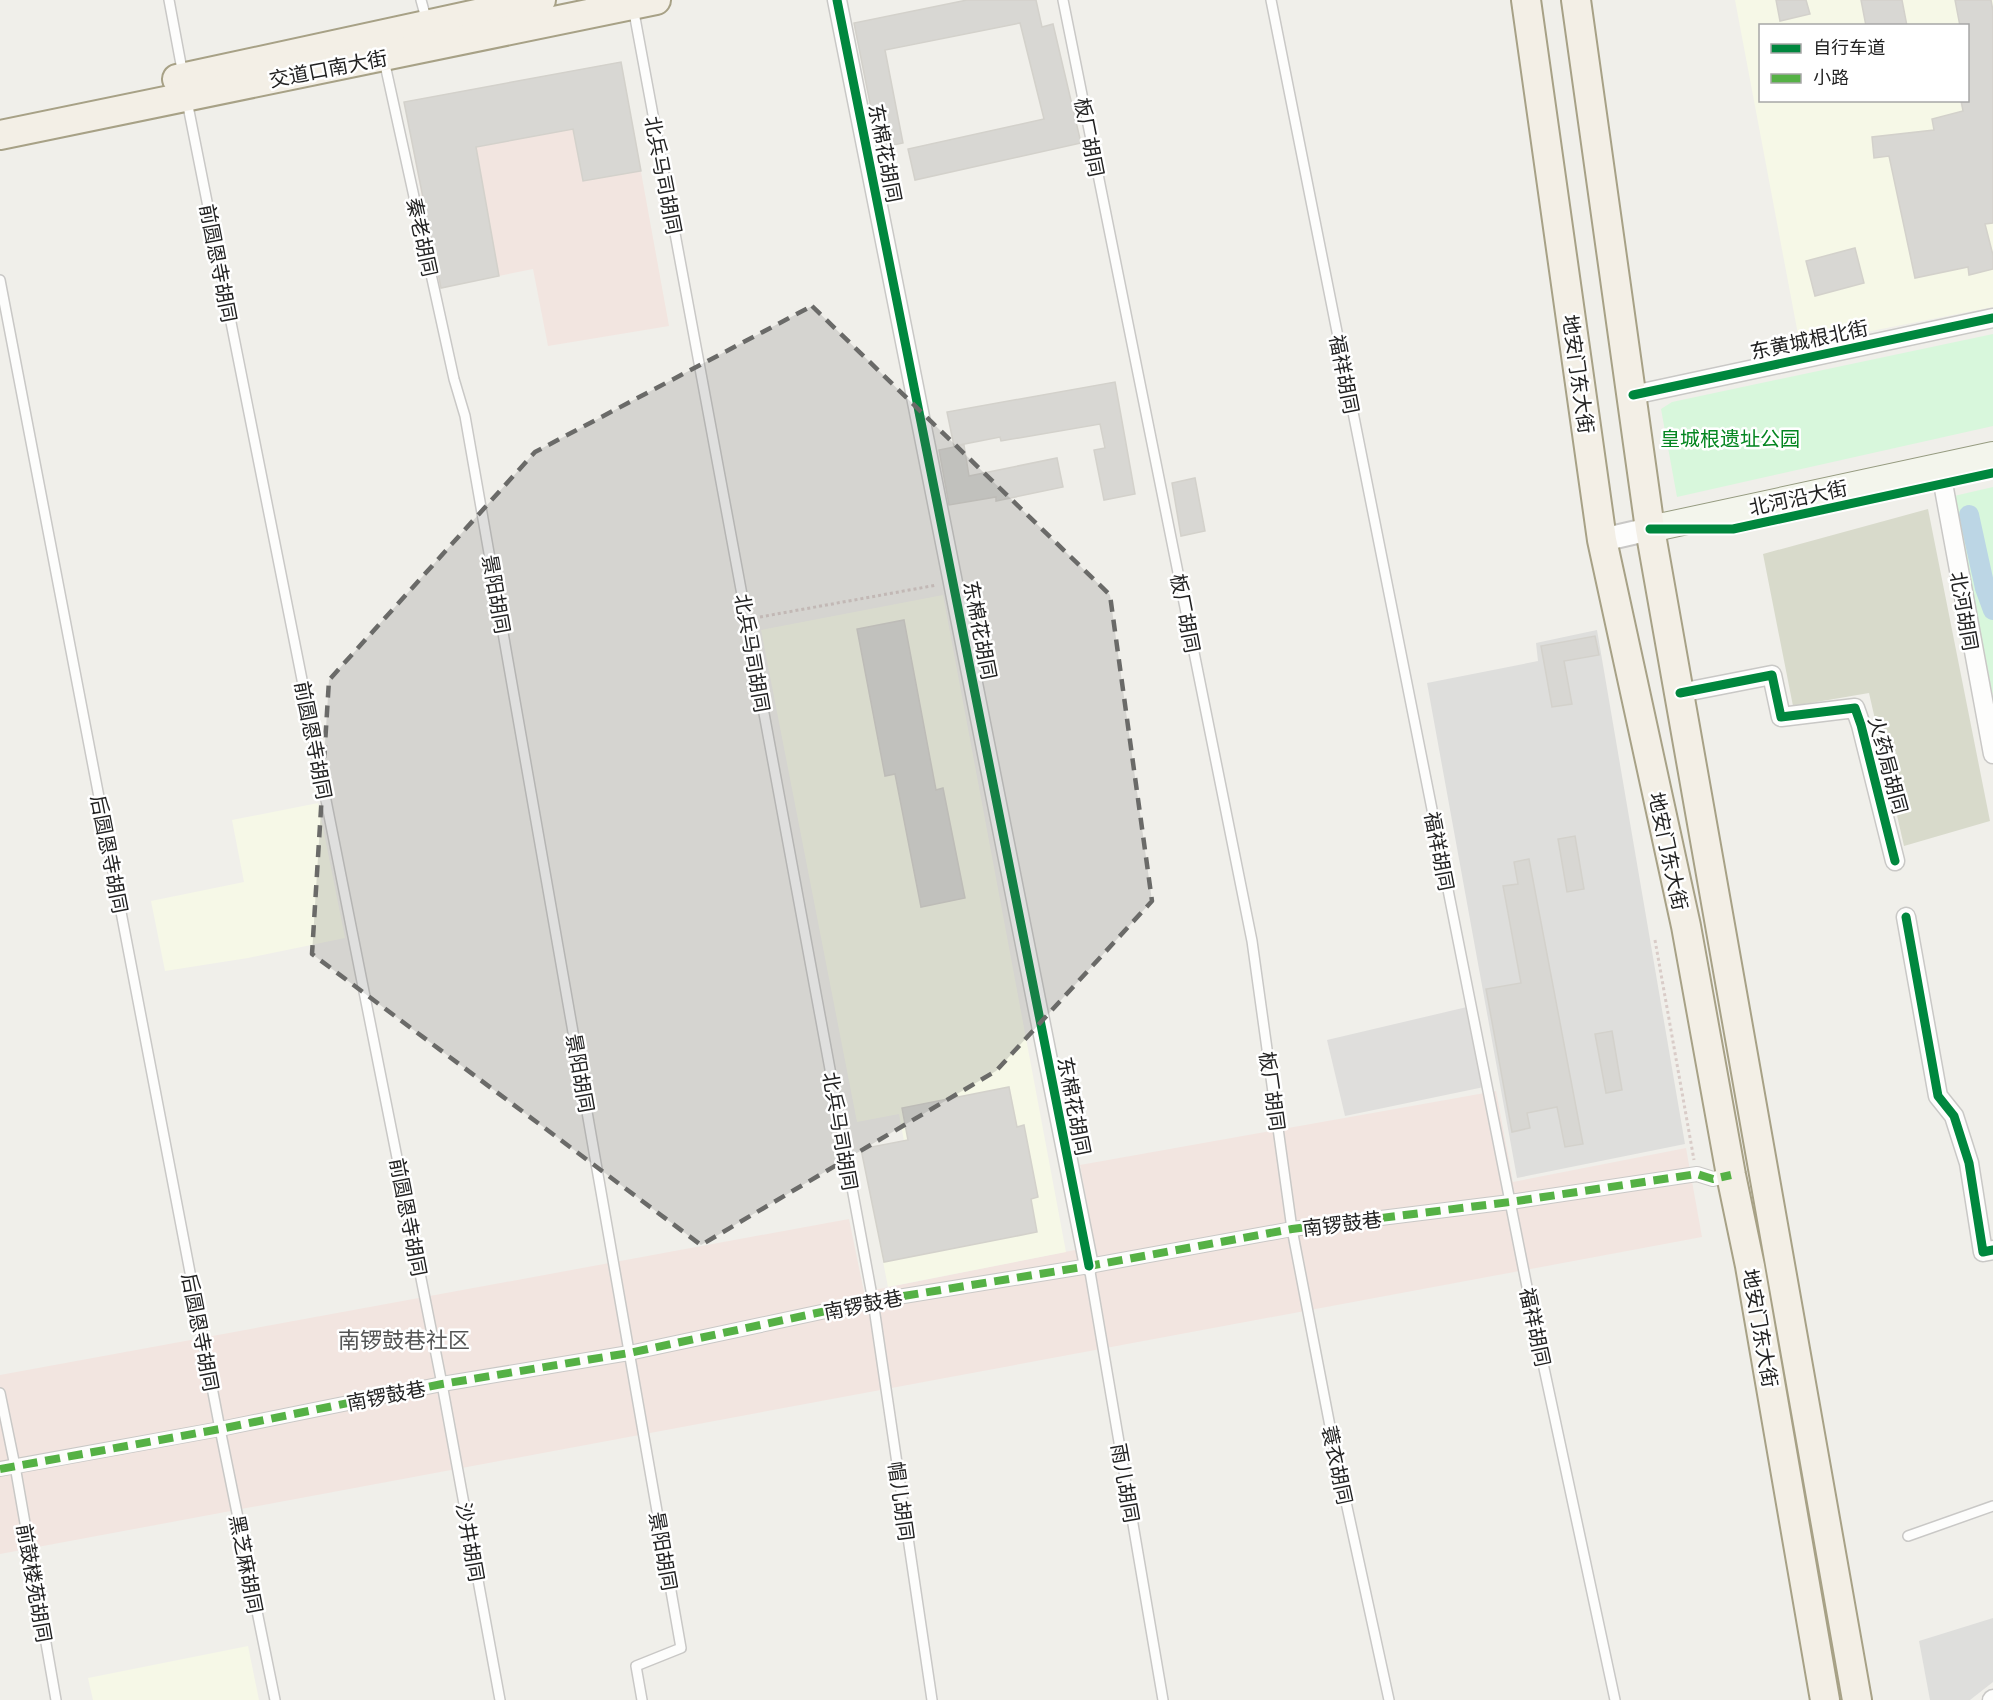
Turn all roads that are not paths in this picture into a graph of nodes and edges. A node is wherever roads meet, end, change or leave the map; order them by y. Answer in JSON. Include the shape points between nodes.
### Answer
{"nodes":[{"id":1,"x":169,"y":0,"type":"edge"},
{"id":2,"x":541,"y":0,"type":"edge"},
{"id":3,"x":837,"y":0,"type":"edge"},
{"id":4,"x":1063,"y":0,"type":"edge"},
{"id":5,"x":1271,"y":0,"type":"edge"},
{"id":6,"x":1526,"y":0,"type":"edge"},
{"id":7,"x":1576,"y":0,"type":"edge"},
{"id":8,"x":644,"y":2,"type":"edge"},
{"id":9,"x":424,"y":12,"type":"edge"},
{"id":10,"x":383,"y":57,"type":"junction"},
{"id":11,"x":185,"y":87,"type":"junction"},
{"id":12,"x":0,"y":115,"type":"edge"},
{"id":13,"x":0,"y":135,"type":"edge"},
{"id":14,"x":0,"y":280,"type":"edge"},
{"id":15,"x":1993,"y":318,"type":"edge"},
{"id":16,"x":1633,"y":395,"type":"junction"},
{"id":17,"x":465,"y":416,"type":"joint"},
{"id":18,"x":1993,"y":455,"type":"edge"},
{"id":19,"x":1940,"y":467,"type":"junction"},
{"id":20,"x":1650,"y":529,"type":"junction"},
{"id":21,"x":1602,"y":540,"type":"junction"},
{"id":22,"x":1680,"y":693,"type":"junction"},
{"id":23,"x":1993,"y":754,"type":"edge"},
{"id":24,"x":1895,"y":861,"type":"dead end"},
{"id":25,"x":1906,"y":917,"type":"dead end"},
{"id":26,"x":1731,"y":1175,"type":"junction"},
{"id":27,"x":1510,"y":1202,"type":"junction"},
{"id":28,"x":1292,"y":1229,"type":"junction"},
{"id":29,"x":1988,"y":1251,"type":"edge"},
{"id":30,"x":1089,"y":1266,"type":"junction"},
{"id":31,"x":873,"y":1301,"type":"junction"},
{"id":32,"x":629,"y":1353,"type":"junction"},
{"id":33,"x":442,"y":1384,"type":"junction"},
{"id":34,"x":0,"y":1393,"type":"edge"},
{"id":35,"x":220,"y":1429,"type":"junction"},
{"id":36,"x":15,"y":1466,"type":"junction"},
{"id":37,"x":0,"y":1469,"type":"edge"},
{"id":38,"x":1993,"y":1506,"type":"edge"},
{"id":39,"x":1908,"y":1536,"type":"dead end"},
{"id":40,"x":56,"y":1700,"type":"edge"},
{"id":41,"x":275,"y":1700,"type":"edge"},
{"id":42,"x":500,"y":1700,"type":"edge"},
{"id":43,"x":642,"y":1700,"type":"edge"},
{"id":44,"x":932,"y":1700,"type":"edge"},
{"id":45,"x":1163,"y":1700,"type":"edge"},
{"id":46,"x":1389,"y":1700,"type":"edge"},
{"id":47,"x":1615,"y":1700,"type":"edge"},
{"id":48,"x":1825,"y":1700,"type":"edge"},
{"id":49,"x":1857,"y":1700,"type":"edge"}],
"edges":[{"from":1,"to":11,"type":"lane","name":"前圆恩寺胡同"},
{"from":2,"to":9,"type":"main road","name":"交道口南大街"},
{"from":3,"to":30,"type":"street","name":"东棉花胡同"},
{"from":4,"to":28,"type":"lane","name":"板厂胡同","via":[[1252,941]]},
{"from":5,"to":27,"type":"lane","name":"福祥胡同"},
{"from":6,"to":21,"type":"main road","name":"地安门东大街"},
{"from":7,"to":16,"type":"main road","name":"地安门东大街"},
{"from":8,"to":10,"type":"main road","name":"交道口南大街"},
{"from":8,"to":31,"type":"lane","name":"北兵马司胡同","via":[[747,620]]},
{"from":9,"to":11,"type":"main road","name":"交道口南大街"},
{"from":10,"to":11,"type":"main road","name":"交道口南大街"},
{"from":10,"to":17,"type":"lane","name":"秦老胡同"},
{"from":11,"to":12,"type":"main road","name":"交道口南大街"},
{"from":11,"to":13,"type":"main road","name":"交道口南大街"},
{"from":11,"to":33,"type":"lane","name":"前圆恩寺胡同"},
{"from":14,"to":35,"type":"lane","name":"后圆恩寺胡同"},
{"from":15,"to":16,"type":"street","name":"东黄城根北街"},
{"from":16,"to":20,"type":"main road","name":"地安门东大街"},
{"from":17,"to":32,"type":"lane","name":"景阳胡同"},
{"from":18,"to":19,"type":"main road","name":"北河沿大街"},
{"from":19,"to":20,"type":"main road","name":"北河沿大街"},
{"from":19,"to":23,"type":"street","name":"北河胡同"},
{"from":20,"to":21,"type":"street","name":"北河沿大街"},
{"from":20,"to":22,"type":"main road","name":"地安门东大街"},
{"from":21,"to":26,"type":"main road","name":"地安门东大街","via":[[1686,926]]},
{"from":22,"to":24,"type":"street","name":"火药局胡同","via":[[1772,675],[1781,717],[1855,708]]},
{"from":22,"to":49,"type":"main road","name":"地安门东大街"},
{"from":25,"to":29,"type":"street","via":[[1938,1096],[1954,1116],[1969,1163]]},
{"from":26,"to":27,"type":"street","name":"南锣鼓巷","via":[[1713,1179],[1697,1174]]},
{"from":26,"to":48,"type":"main road","name":"地安门东大街"},
{"from":27,"to":28,"type":"street","name":"南锣鼓巷"},
{"from":27,"to":47,"type":"lane","name":"福祥胡同"},
{"from":28,"to":30,"type":"street","name":"南锣鼓巷"},
{"from":28,"to":46,"type":"lane","name":"蓑衣胡同"},
{"from":30,"to":31,"type":"street","name":"南锣鼓巷"},
{"from":30,"to":45,"type":"lane","name":"雨儿胡同"},
{"from":31,"to":32,"type":"street","name":"南锣鼓巷"},
{"from":31,"to":44,"type":"lane","name":"帽儿胡同"},
{"from":32,"to":33,"type":"street","name":"南锣鼓巷"},
{"from":32,"to":43,"type":"lane","name":"景阳胡同","via":[[681,1648],[636,1666]]},
{"from":33,"to":35,"type":"street","name":"南锣鼓巷"},
{"from":33,"to":42,"type":"lane","name":"沙井胡同"},
{"from":34,"to":36,"type":"lane","name":"前鼓楼苑胡同"},
{"from":35,"to":36,"type":"street","name":"南锣鼓巷"},
{"from":35,"to":41,"type":"lane","name":"黑芝麻胡同"},
{"from":36,"to":37,"type":"street","name":"南锣鼓巷"},
{"from":36,"to":40,"type":"lane","name":"前鼓楼苑胡同"},
{"from":38,"to":39,"type":"lane"}]}
